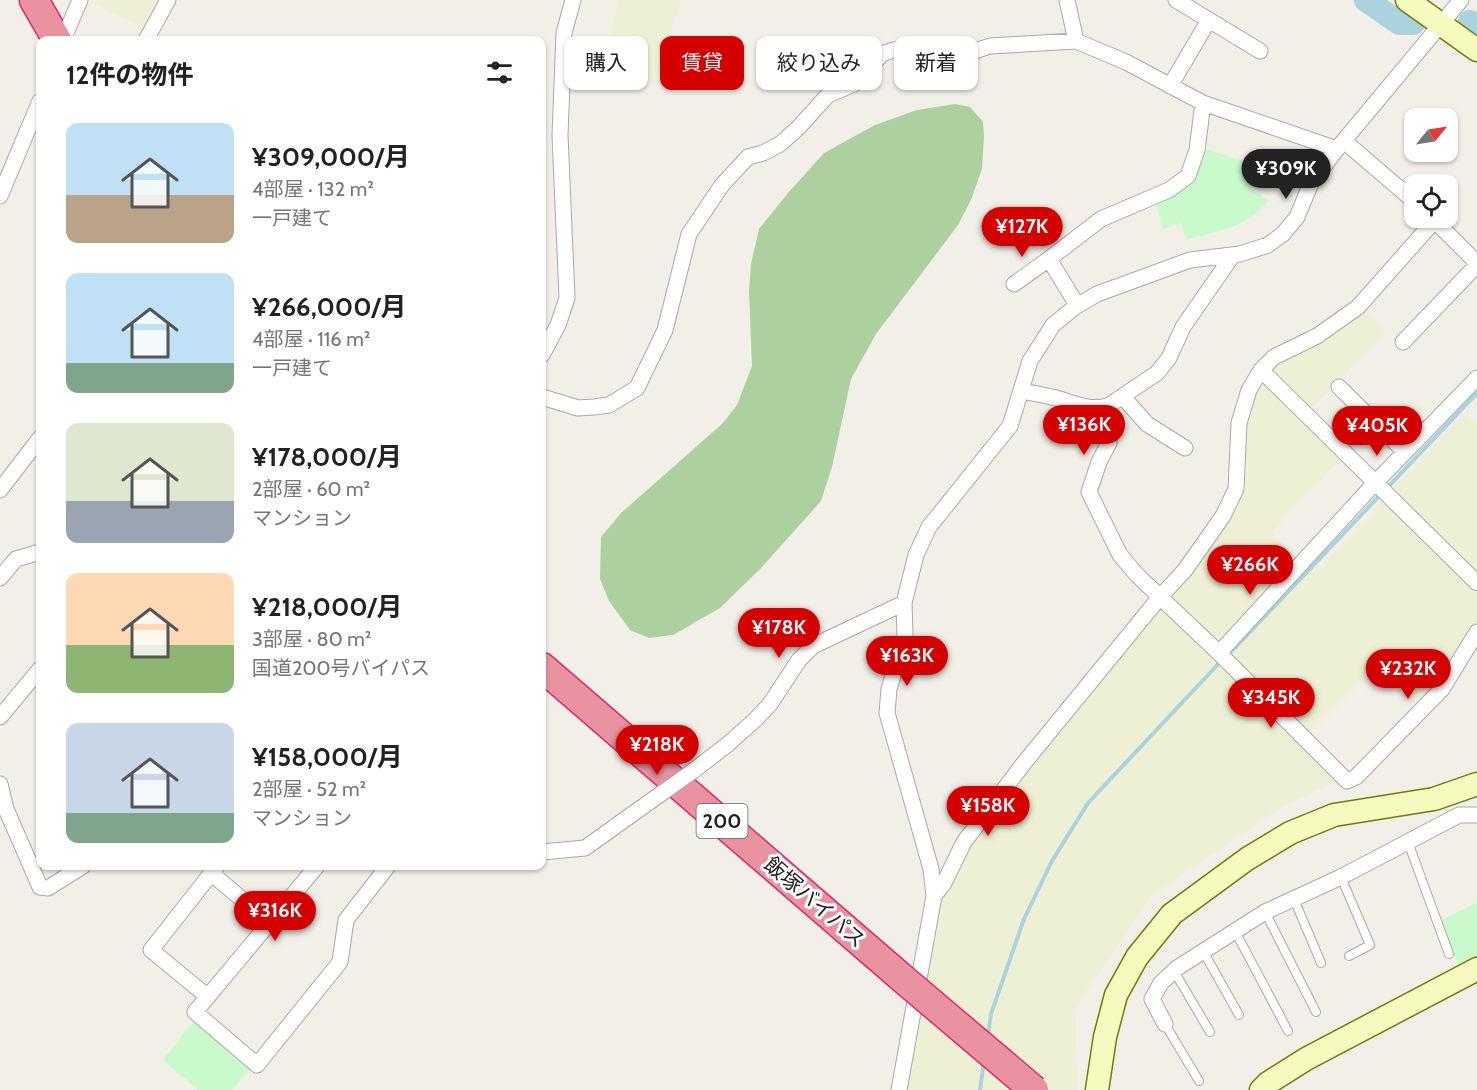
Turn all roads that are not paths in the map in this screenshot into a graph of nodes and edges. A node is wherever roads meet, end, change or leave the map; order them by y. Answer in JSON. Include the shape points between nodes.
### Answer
{"nodes":[{"id":1,"x":18,"y":0,"type":"edge"},
{"id":2,"x":34,"y":0,"type":"edge"},
{"id":3,"x":80,"y":0,"type":"edge"},
{"id":4,"x":168,"y":0,"type":"edge"},
{"id":5,"x":573,"y":0,"type":"edge"},
{"id":6,"x":1067,"y":0,"type":"edge"},
{"id":7,"x":1176,"y":0,"type":"edge"},
{"id":8,"x":1407,"y":0,"type":"edge"},
{"id":9,"x":1461,"y":0,"type":"edge"},
{"id":10,"x":1209,"y":20,"type":"junction"},
{"id":11,"x":1441,"y":25,"type":"junction"},
{"id":12,"x":39,"y":36,"type":"edge"},
{"id":13,"x":55,"y":36,"type":"edge"},
{"id":14,"x":65,"y":36,"type":"edge"},
{"id":15,"x":148,"y":36,"type":"edge"},
{"id":16,"x":1076,"y":41,"type":"junction"},
{"id":17,"x":1477,"y":50,"type":"edge"},
{"id":18,"x":1260,"y":51,"type":"dead end"},
{"id":19,"x":1170,"y":86,"type":"junction"},
{"id":20,"x":1203,"y":103,"type":"junction"},
{"id":21,"x":36,"y":110,"type":"edge"},
{"id":22,"x":1341,"y":145,"type":"junction"},
{"id":23,"x":1404,"y":193,"type":"edge"},
{"id":24,"x":0,"y":196,"type":"edge"},
{"id":25,"x":1426,"y":228,"type":"edge"},
{"id":26,"x":1443,"y":228,"type":"edge"},
{"id":27,"x":1233,"y":255,"type":"junction"},
{"id":28,"x":1049,"y":259,"type":"junction"},
{"id":29,"x":1477,"y":264,"type":"edge"},
{"id":30,"x":1014,"y":284,"type":"dead end"},
{"id":31,"x":1077,"y":305,"type":"junction"},
{"id":32,"x":1403,"y":342,"type":"dead end"},
{"id":33,"x":546,"y":348,"type":"edge"},
{"id":34,"x":1262,"y":370,"type":"junction"},
{"id":35,"x":1477,"y":378,"type":"edge"},
{"id":36,"x":1340,"y":387,"type":"dead end"},
{"id":37,"x":1022,"y":391,"type":"junction"},
{"id":38,"x":1124,"y":397,"type":"junction"},
{"id":39,"x":546,"y":398,"type":"edge"},
{"id":40,"x":1108,"y":406,"type":"junction"},
{"id":41,"x":36,"y":443,"type":"edge"},
{"id":42,"x":1185,"y":448,"type":"dead end"},
{"id":43,"x":1405,"y":452,"type":"junction"},
{"id":44,"x":1375,"y":483,"type":"junction"},
{"id":45,"x":0,"y":489,"type":"edge"},
{"id":46,"x":36,"y":553,"type":"edge"},
{"id":47,"x":0,"y":578,"type":"edge"},
{"id":48,"x":1477,"y":583,"type":"edge"},
{"id":49,"x":1160,"y":597,"type":"junction"},
{"id":50,"x":904,"y":603,"type":"junction"},
{"id":51,"x":1477,"y":632,"type":"edge"},
{"id":52,"x":1219,"y":653,"type":"junction"},
{"id":53,"x":546,"y":671,"type":"edge"},
{"id":54,"x":36,"y":674,"type":"edge"},
{"id":55,"x":546,"y":689,"type":"edge"},
{"id":56,"x":0,"y":692,"type":"edge"},
{"id":57,"x":14,"y":701,"type":"junction"},
{"id":58,"x":0,"y":717,"type":"edge"},
{"id":59,"x":0,"y":784,"type":"edge"},
{"id":60,"x":1477,"y":784,"type":"edge"},
{"id":61,"x":3,"y":811,"type":"edge"},
{"id":62,"x":1477,"y":815,"type":"edge"},
{"id":63,"x":1408,"y":842,"type":"junction"},
{"id":64,"x":546,"y":852,"type":"edge"},
{"id":65,"x":77,"y":870,"type":"edge"},
{"id":66,"x":213,"y":870,"type":"edge"},
{"id":67,"x":215,"y":870,"type":"edge"},
{"id":68,"x":314,"y":870,"type":"edge"},
{"id":69,"x":385,"y":870,"type":"edge"},
{"id":70,"x":1341,"y":877,"type":"junction"},
{"id":71,"x":934,"y":896,"type":"junction"},
{"id":72,"x":1293,"y":898,"type":"junction"},
{"id":73,"x":1265,"y":912,"type":"junction"},
{"id":74,"x":270,"y":923,"type":"junction"},
{"id":75,"x":1235,"y":931,"type":"junction"},
{"id":76,"x":1203,"y":951,"type":"junction"},
{"id":77,"x":1449,"y":954,"type":"dead end"},
{"id":78,"x":1349,"y":956,"type":"dead end"},
{"id":79,"x":1322,"y":963,"type":"dead end"},
{"id":80,"x":1477,"y":969,"type":"edge"},
{"id":81,"x":1174,"y":971,"type":"junction"},
{"id":82,"x":900,"y":987,"type":"junction"},
{"id":83,"x":208,"y":997,"type":"junction"},
{"id":84,"x":1316,"y":1012,"type":"dead end"},
{"id":85,"x":1239,"y":1015,"type":"dead end"},
{"id":86,"x":1165,"y":1024,"type":"joint"},
{"id":87,"x":1288,"y":1031,"type":"dead end"},
{"id":88,"x":1210,"y":1032,"type":"dead end"},
{"id":89,"x":1199,"y":1081,"type":"dead end"},
{"id":90,"x":899,"y":1090,"type":"edge"},
{"id":91,"x":1010,"y":1090,"type":"edge"},
{"id":92,"x":1034,"y":1090,"type":"edge"},
{"id":93,"x":1097,"y":1090,"type":"edge"},
{"id":94,"x":1261,"y":1090,"type":"edge"}],
"edges":[{"from":1,"to":12,"type":"highway"},
{"from":2,"to":13,"type":"highway"},
{"from":3,"to":14,"type":"street"},
{"from":4,"to":15,"type":"street"},
{"from":5,"to":33,"type":"street","via":[[564,33],[560,135],[567,298]]},
{"from":6,"to":16,"type":"street"},
{"from":7,"to":10,"type":"street"},
{"from":8,"to":11,"type":"main road"},
{"from":9,"to":11,"type":"street"},
{"from":10,"to":18,"type":"street"},
{"from":10,"to":19,"type":"street"},
{"from":11,"to":17,"type":"main road"},
{"from":11,"to":22,"type":"street"},
{"from":16,"to":19,"type":"street"},
{"from":16,"to":39,"type":"street","via":[[990,46],[938,61],[914,50],[882,54],[856,83],[828,95],[780,144],[748,156],[722,185],[689,234],[665,330],[637,388],[609,405],[594,407],[578,408]]},
{"from":19,"to":20,"type":"street"},
{"from":20,"to":22,"type":"street"},
{"from":20,"to":28,"type":"street","via":[[1195,158],[1188,176],[1169,190],[1101,219]]},
{"from":21,"to":24,"type":"street"},
{"from":22,"to":23,"type":"street"},
{"from":22,"to":27,"type":"street","via":[[1311,183],[1297,217],[1283,234],[1268,245]]},
{"from":25,"to":34,"type":"street","via":[[1358,306],[1317,336],[1274,357]]},
{"from":26,"to":29,"type":"street"},
{"from":27,"to":31,"type":"street","via":[[1190,260]]},
{"from":27,"to":38,"type":"street","via":[[1183,327],[1157,374]]},
{"from":28,"to":30,"type":"street"},
{"from":28,"to":31,"type":"street"},
{"from":29,"to":32,"type":"street"},
{"from":31,"to":37,"type":"street","via":[[1047,334],[1030,361]]},
{"from":34,"to":44,"type":"street"},
{"from":34,"to":49,"type":"street","via":[[1249,390],[1239,423],[1236,489],[1223,516],[1185,570]]},
{"from":35,"to":43,"type":"street"},
{"from":36,"to":43,"type":"street"},
{"from":37,"to":40,"type":"street","via":[[1078,407]]},
{"from":37,"to":50,"type":"street","via":[[1010,426],[930,527],[916,555]]},
{"from":38,"to":40,"type":"street"},
{"from":38,"to":42,"type":"street","via":[[1147,424]]},
{"from":40,"to":49,"type":"street","via":[[1109,443],[1089,492],[1120,555]]},
{"from":41,"to":45,"type":"street"},
{"from":43,"to":44,"type":"street"},
{"from":44,"to":48,"type":"street"},
{"from":44,"to":52,"type":"street"},
{"from":46,"to":47,"type":"street","via":[[16,559]]},
{"from":49,"to":52,"type":"street"},
{"from":49,"to":71,"type":"street","via":[[970,833]]},
{"from":50,"to":64,"type":"street","bridge":true,"via":[[813,646],[770,704],[728,744],[585,848]]},
{"from":50,"to":71,"type":"street","via":[[905,635],[886,713],[931,868]]},
{"from":51,"to":52,"type":"street","via":[[1442,689],[1356,777],[1347,781]]},
{"from":53,"to":82,"type":"highway","name":"飯塚バイパス","number":"200"},
{"from":54,"to":57,"type":"street"},
{"from":55,"to":82,"type":"highway","number":"200"},
{"from":56,"to":57,"type":"street"},
{"from":57,"to":58,"type":"street"},
{"from":59,"to":61,"type":"street"},
{"from":60,"to":93,"type":"main road","via":[[1434,800],[1334,815],[1290,833],[1172,914],[1137,957],[1116,995]]},
{"from":61,"to":65,"type":"street","via":[[43,889]]},
{"from":62,"to":63,"type":"street","via":[[1460,815]]},
{"from":63,"to":70,"type":"street"},
{"from":63,"to":77,"type":"lane"},
{"from":66,"to":83,"type":"street","via":[[151,950]]},
{"from":67,"to":74,"type":"street"},
{"from":68,"to":74,"type":"street"},
{"from":69,"to":83,"type":"street","via":[[346,920],[340,962],[257,1065],[195,1012]]},
{"from":70,"to":72,"type":"street"},
{"from":70,"to":78,"type":"lane","via":[[1370,945]]},
{"from":71,"to":90,"type":"street"},
{"from":72,"to":73,"type":"street"},
{"from":72,"to":79,"type":"lane"},
{"from":73,"to":75,"type":"street"},
{"from":73,"to":84,"type":"lane"},
{"from":74,"to":83,"type":"street"},
{"from":75,"to":76,"type":"street"},
{"from":75,"to":87,"type":"lane"},
{"from":76,"to":81,"type":"street"},
{"from":76,"to":85,"type":"lane"},
{"from":80,"to":94,"type":"main road","via":[[1306,1059]]},
{"from":81,"to":86,"type":"street","via":[[1152,999]]},
{"from":81,"to":88,"type":"lane"},
{"from":82,"to":91,"type":"highway","number":"200"},
{"from":82,"to":92,"type":"highway","name":"飯塚バイパス","number":"200","bridge":true},
{"from":86,"to":89,"type":"lane"}]}
